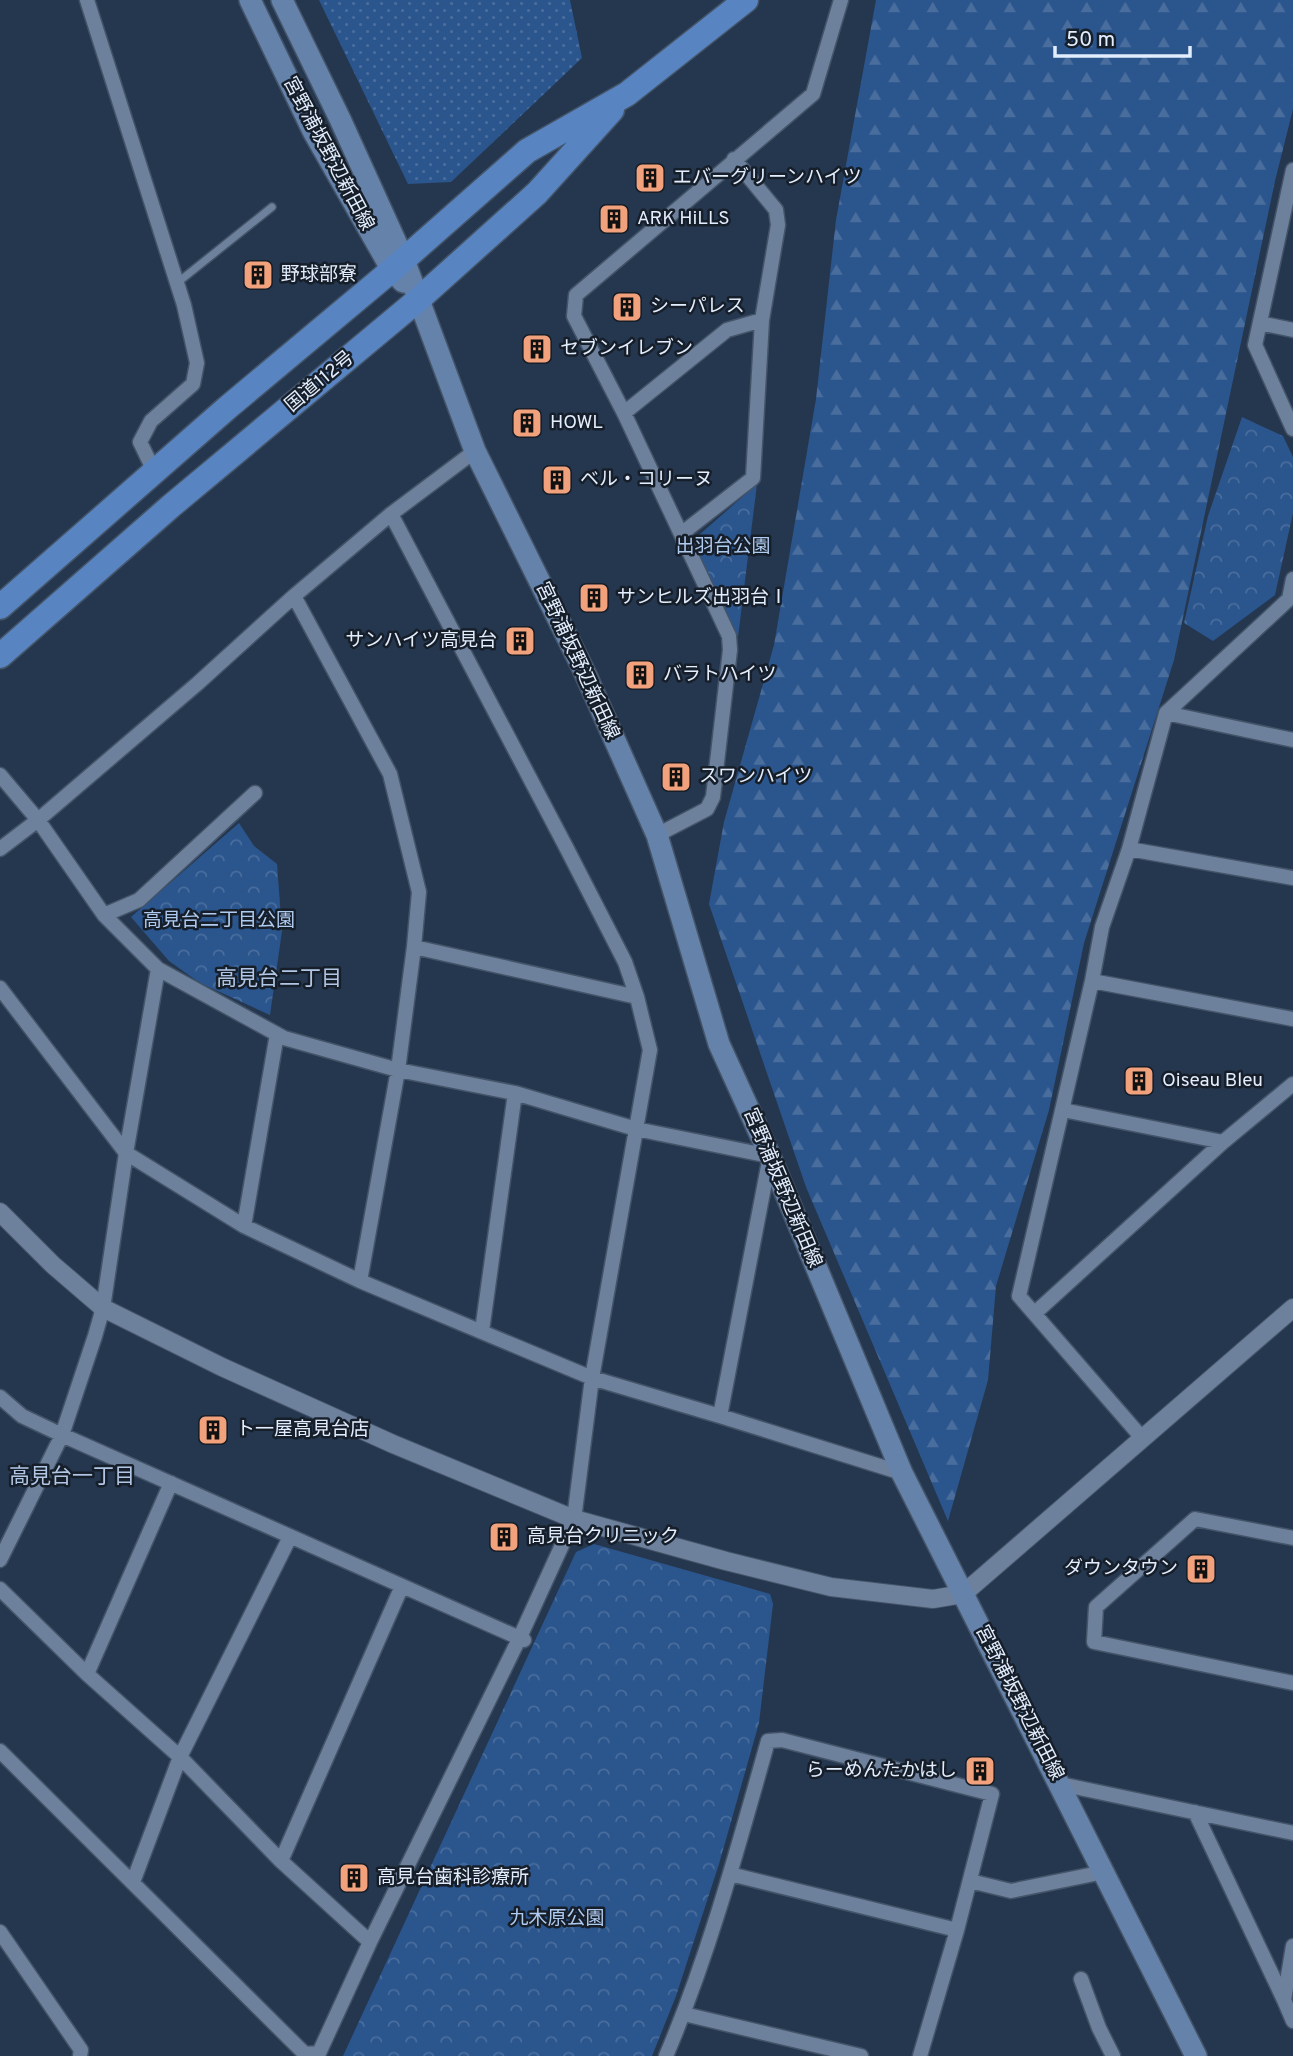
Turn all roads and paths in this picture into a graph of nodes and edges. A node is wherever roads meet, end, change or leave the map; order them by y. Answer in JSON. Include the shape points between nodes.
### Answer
{"nodes":[{"id":1,"x":87,"y":0,"type":"edge"},
{"id":2,"x":250,"y":0,"type":"edge"},
{"id":3,"x":282,"y":0,"type":"edge"},
{"id":4,"x":746,"y":0,"type":"edge"},
{"id":5,"x":841,"y":0,"type":"edge"},
{"id":6,"x":626,"y":94,"type":"junction"},
{"id":7,"x":734,"y":159,"type":"junction"},
{"id":8,"x":1293,"y":170,"type":"edge"},
{"id":9,"x":1291,"y":185,"type":"edge"},
{"id":10,"x":272,"y":207,"type":"dead end"},
{"id":11,"x":398,"y":265,"type":"junction"},
{"id":12,"x":177,"y":284,"type":"junction"},
{"id":13,"x":419,"y":299,"type":"junction"},
{"id":14,"x":762,"y":320,"type":"junction"},
{"id":15,"x":1260,"y":323,"type":"junction"},
{"id":16,"x":1293,"y":330,"type":"edge"},
{"id":17,"x":624,"y":414,"type":"junction"},
{"id":18,"x":1293,"y":429,"type":"edge"},
{"id":19,"x":475,"y":452,"type":"junction"},
{"id":20,"x":154,"y":471,"type":"junction"},
{"id":21,"x":391,"y":514,"type":"junction"},
{"id":22,"x":681,"y":534,"type":"junction"},
{"id":23,"x":1293,"y":579,"type":"edge"},
{"id":24,"x":294,"y":596,"type":"junction"},
{"id":25,"x":1291,"y":600,"type":"edge"},
{"id":26,"x":0,"y":607,"type":"edge"},
{"id":27,"x":0,"y":656,"type":"edge"},
{"id":28,"x":1166,"y":713,"type":"junction"},
{"id":29,"x":1293,"y":740,"type":"edge"},
{"id":30,"x":0,"y":775,"type":"edge"},
{"id":31,"x":255,"y":793,"type":"dead end"},
{"id":32,"x":37,"y":820,"type":"junction"},
{"id":33,"x":657,"y":835,"type":"junction"},
{"id":34,"x":0,"y":849,"type":"edge"},
{"id":35,"x":1129,"y":849,"type":"junction"},
{"id":36,"x":1293,"y":878,"type":"edge"},
{"id":37,"x":104,"y":915,"type":"junction"},
{"id":38,"x":414,"y":947,"type":"junction"},
{"id":39,"x":158,"y":969,"type":"junction"},
{"id":40,"x":1092,"y":981,"type":"junction"},
{"id":41,"x":0,"y":988,"type":"edge"},
{"id":42,"x":636,"y":997,"type":"junction"},
{"id":43,"x":1293,"y":1019,"type":"edge"},
{"id":44,"x":277,"y":1034,"type":"junction"},
{"id":45,"x":398,"y":1070,"type":"junction"},
{"id":46,"x":1293,"y":1084,"type":"edge"},
{"id":47,"x":515,"y":1093,"type":"junction"},
{"id":48,"x":1063,"y":1110,"type":"junction"},
{"id":49,"x":636,"y":1129,"type":"junction"},
{"id":50,"x":1223,"y":1142,"type":"junction"},
{"id":51,"x":126,"y":1153,"type":"junction"},
{"id":52,"x":770,"y":1156,"type":"junction"},
{"id":53,"x":0,"y":1212,"type":"edge"},
{"id":54,"x":244,"y":1226,"type":"junction"},
{"id":55,"x":360,"y":1281,"type":"junction"},
{"id":56,"x":103,"y":1308,"type":"junction"},
{"id":57,"x":1293,"y":1308,"type":"edge"},
{"id":58,"x":1035,"y":1313,"type":"junction"},
{"id":59,"x":482,"y":1331,"type":"junction"},
{"id":60,"x":592,"y":1378,"type":"junction"},
{"id":61,"x":0,"y":1397,"type":"edge"},
{"id":62,"x":720,"y":1416,"type":"junction"},
{"id":63,"x":62,"y":1435,"type":"junction"},
{"id":64,"x":1143,"y":1439,"type":"junction"},
{"id":65,"x":902,"y":1473,"type":"junction"},
{"id":66,"x":171,"y":1483,"type":"junction"},
{"id":67,"x":574,"y":1519,"type":"junction"},
{"id":68,"x":290,"y":1537,"type":"junction"},
{"id":69,"x":1293,"y":1538,"type":"edge"},
{"id":70,"x":0,"y":1560,"type":"edge"},
{"id":71,"x":402,"y":1586,"type":"junction"},
{"id":72,"x":0,"y":1589,"type":"edge"},
{"id":73,"x":963,"y":1594,"type":"junction"},
{"id":74,"x":522,"y":1638,"type":"junction"},
{"id":75,"x":87,"y":1674,"type":"junction"},
{"id":76,"x":1293,"y":1683,"type":"edge"},
{"id":77,"x":0,"y":1751,"type":"edge"},
{"id":78,"x":180,"y":1757,"type":"junction"},
{"id":79,"x":1060,"y":1784,"type":"junction"},
{"id":80,"x":1195,"y":1812,"type":"junction"},
{"id":81,"x":1293,"y":1833,"type":"edge"},
{"id":82,"x":281,"y":1861,"type":"junction"},
{"id":83,"x":1104,"y":1872,"type":"junction"},
{"id":84,"x":730,"y":1874,"type":"junction"},
{"id":85,"x":133,"y":1881,"type":"junction"},
{"id":86,"x":970,"y":1881,"type":"junction"},
{"id":87,"x":957,"y":1930,"type":"junction"},
{"id":88,"x":0,"y":1933,"type":"edge"},
{"id":89,"x":370,"y":1942,"type":"junction"},
{"id":90,"x":1293,"y":1947,"type":"edge"},
{"id":91,"x":1081,"y":1979,"type":"dead end"},
{"id":92,"x":1284,"y":2000,"type":"junction"},
{"id":93,"x":684,"y":2014,"type":"junction"},
{"id":94,"x":1293,"y":2021,"type":"edge"},
{"id":95,"x":82,"y":2054,"type":"edge"},
{"id":96,"x":666,"y":2056,"type":"edge"},
{"id":97,"x":861,"y":2056,"type":"edge"},
{"id":98,"x":920,"y":2056,"type":"edge"},
{"id":99,"x":1113,"y":2056,"type":"edge"},
{"id":100,"x":1195,"y":2056,"type":"edge"}],
"edges":[{"from":1,"to":12,"type":"street"},
{"from":2,"to":11,"type":"main road","name":"宮野浦坂野辺新田線","via":[[313,131]]},
{"from":3,"to":11,"type":"main road","name":"宮野浦坂野辺新田線","via":[[340,118]]},
{"from":4,"to":6,"type":"highway","name":"国道112号"},
{"from":5,"to":7,"type":"street","via":[[813,94]]},
{"from":6,"to":11,"type":"highway","name":"国道112号","via":[[527,151]]},
{"from":6,"to":13,"type":"highway","name":"国道112号","via":[[537,193]]},
{"from":7,"to":14,"type":"street","via":[[776,210],[778,225]]},
{"from":7,"to":17,"type":"street","via":[[576,295],[574,316]]},
{"from":8,"to":9,"type":"street"},
{"from":9,"to":15,"type":"street"},
{"from":10,"to":12,"type":"lane"},
{"from":11,"to":13,"type":"main road","name":"宮野浦坂野辺新田線"},
{"from":11,"to":20,"type":"highway","name":"国道112号"},
{"from":12,"to":20,"type":"street","via":[[197,363],[193,384],[151,421],[140,442]]},
{"from":13,"to":19,"type":"main road","name":"宮野浦坂野辺新田線"},
{"from":13,"to":27,"type":"highway","name":"国道112号"},
{"from":14,"to":17,"type":"street","via":[[727,330]]},
{"from":14,"to":22,"type":"street","via":[[753,478]]},
{"from":15,"to":16,"type":"street"},
{"from":15,"to":18,"type":"street","via":[[1255,345]]},
{"from":17,"to":22,"type":"street"},
{"from":19,"to":21,"type":"street"},
{"from":19,"to":33,"type":"main road","name":"宮野浦坂野辺新田線","via":[[584,671]]},
{"from":20,"to":26,"type":"highway","name":"国道112号"},
{"from":21,"to":24,"type":"street"},
{"from":21,"to":42,"type":"street","via":[[625,962]]},
{"from":22,"to":33,"type":"street","via":[[729,636],[730,650],[713,797],[707,808]]},
{"from":23,"to":25,"type":"street"},
{"from":24,"to":32,"type":"street"},
{"from":24,"to":38,"type":"street","via":[[390,774],[419,892]]},
{"from":25,"to":28,"type":"street"},
{"from":28,"to":29,"type":"street"},
{"from":28,"to":35,"type":"street"},
{"from":30,"to":32,"type":"street"},
{"from":31,"to":37,"type":"street","via":[[139,900]]},
{"from":32,"to":34,"type":"street"},
{"from":32,"to":37,"type":"street"},
{"from":33,"to":52,"type":"main road","name":"宮野浦坂野辺新田線","via":[[719,1045]]},
{"from":35,"to":36,"type":"street"},
{"from":35,"to":40,"type":"street","via":[[1102,928]]},
{"from":37,"to":39,"type":"street"},
{"from":38,"to":42,"type":"street"},
{"from":38,"to":45,"type":"street"},
{"from":39,"to":44,"type":"street"},
{"from":39,"to":51,"type":"street"},
{"from":40,"to":43,"type":"street"},
{"from":40,"to":48,"type":"street"},
{"from":41,"to":51,"type":"street"},
{"from":42,"to":49,"type":"street","via":[[650,1050]]},
{"from":44,"to":45,"type":"street"},
{"from":44,"to":54,"type":"street"},
{"from":45,"to":47,"type":"street"},
{"from":45,"to":55,"type":"street"},
{"from":46,"to":50,"type":"street"},
{"from":47,"to":49,"type":"street"},
{"from":47,"to":59,"type":"street"},
{"from":48,"to":50,"type":"street"},
{"from":48,"to":58,"type":"street","via":[[1019,1296]]},
{"from":49,"to":52,"type":"street"},
{"from":49,"to":60,"type":"street"},
{"from":50,"to":58,"type":"street"},
{"from":51,"to":54,"type":"street"},
{"from":51,"to":56,"type":"street"},
{"from":52,"to":62,"type":"street"},
{"from":52,"to":65,"type":"main road","name":"宮野浦坂野辺新田線"},
{"from":53,"to":56,"type":"street"},
{"from":54,"to":55,"type":"street"},
{"from":55,"to":59,"type":"street"},
{"from":56,"to":63,"type":"street"},
{"from":56,"to":67,"type":"street","via":[[369,1433]]},
{"from":57,"to":64,"type":"street"},
{"from":58,"to":64,"type":"street"},
{"from":59,"to":60,"type":"street"},
{"from":60,"to":62,"type":"street"},
{"from":60,"to":67,"type":"street"},
{"from":61,"to":63,"type":"street","via":[[22,1416]]},
{"from":62,"to":65,"type":"street"},
{"from":63,"to":66,"type":"street"},
{"from":63,"to":70,"type":"street"},
{"from":64,"to":73,"type":"street"},
{"from":65,"to":73,"type":"main road","name":"宮野浦坂野辺新田線"},
{"from":66,"to":68,"type":"street"},
{"from":66,"to":75,"type":"street"},
{"from":67,"to":73,"type":"street","via":[[831,1587],[933,1599]]},
{"from":67,"to":74,"type":"street"},
{"from":68,"to":71,"type":"street"},
{"from":68,"to":78,"type":"street"},
{"from":69,"to":76,"type":"street","via":[[1195,1519],[1096,1607],[1094,1642]]},
{"from":71,"to":74,"type":"street"},
{"from":71,"to":82,"type":"street"},
{"from":72,"to":75,"type":"street"},
{"from":73,"to":79,"type":"main road","name":"宮野浦坂野辺新田線"},
{"from":74,"to":89,"type":"street","via":[[438,1818]]},
{"from":75,"to":78,"type":"street"},
{"from":77,"to":85,"type":"street"},
{"from":78,"to":82,"type":"street"},
{"from":78,"to":85,"type":"street"},
{"from":79,"to":80,"type":"street"},
{"from":79,"to":83,"type":"main road","name":"宮野浦坂野辺新田線"},
{"from":80,"to":81,"type":"street"},
{"from":80,"to":92,"type":"street"},
{"from":82,"to":89,"type":"street"},
{"from":83,"to":86,"type":"street","via":[[1011,1891]]},
{"from":83,"to":100,"type":"main road","name":"宮野浦坂野辺新田線"},
{"from":84,"to":86,"type":"street","via":[[768,1741],[782,1740],[992,1794]]},
{"from":84,"to":87,"type":"street"},
{"from":84,"to":93,"type":"street"},
{"from":85,"to":89,"type":"street","via":[[305,2054],[319,2053]]},
{"from":86,"to":87,"type":"street"},
{"from":87,"to":98,"type":"street"},
{"from":88,"to":95,"type":"street"},
{"from":90,"to":92,"type":"street"},
{"from":91,"to":99,"type":"street"},
{"from":92,"to":94,"type":"street"},
{"from":93,"to":96,"type":"street"},
{"from":93,"to":97,"type":"street"}]}
